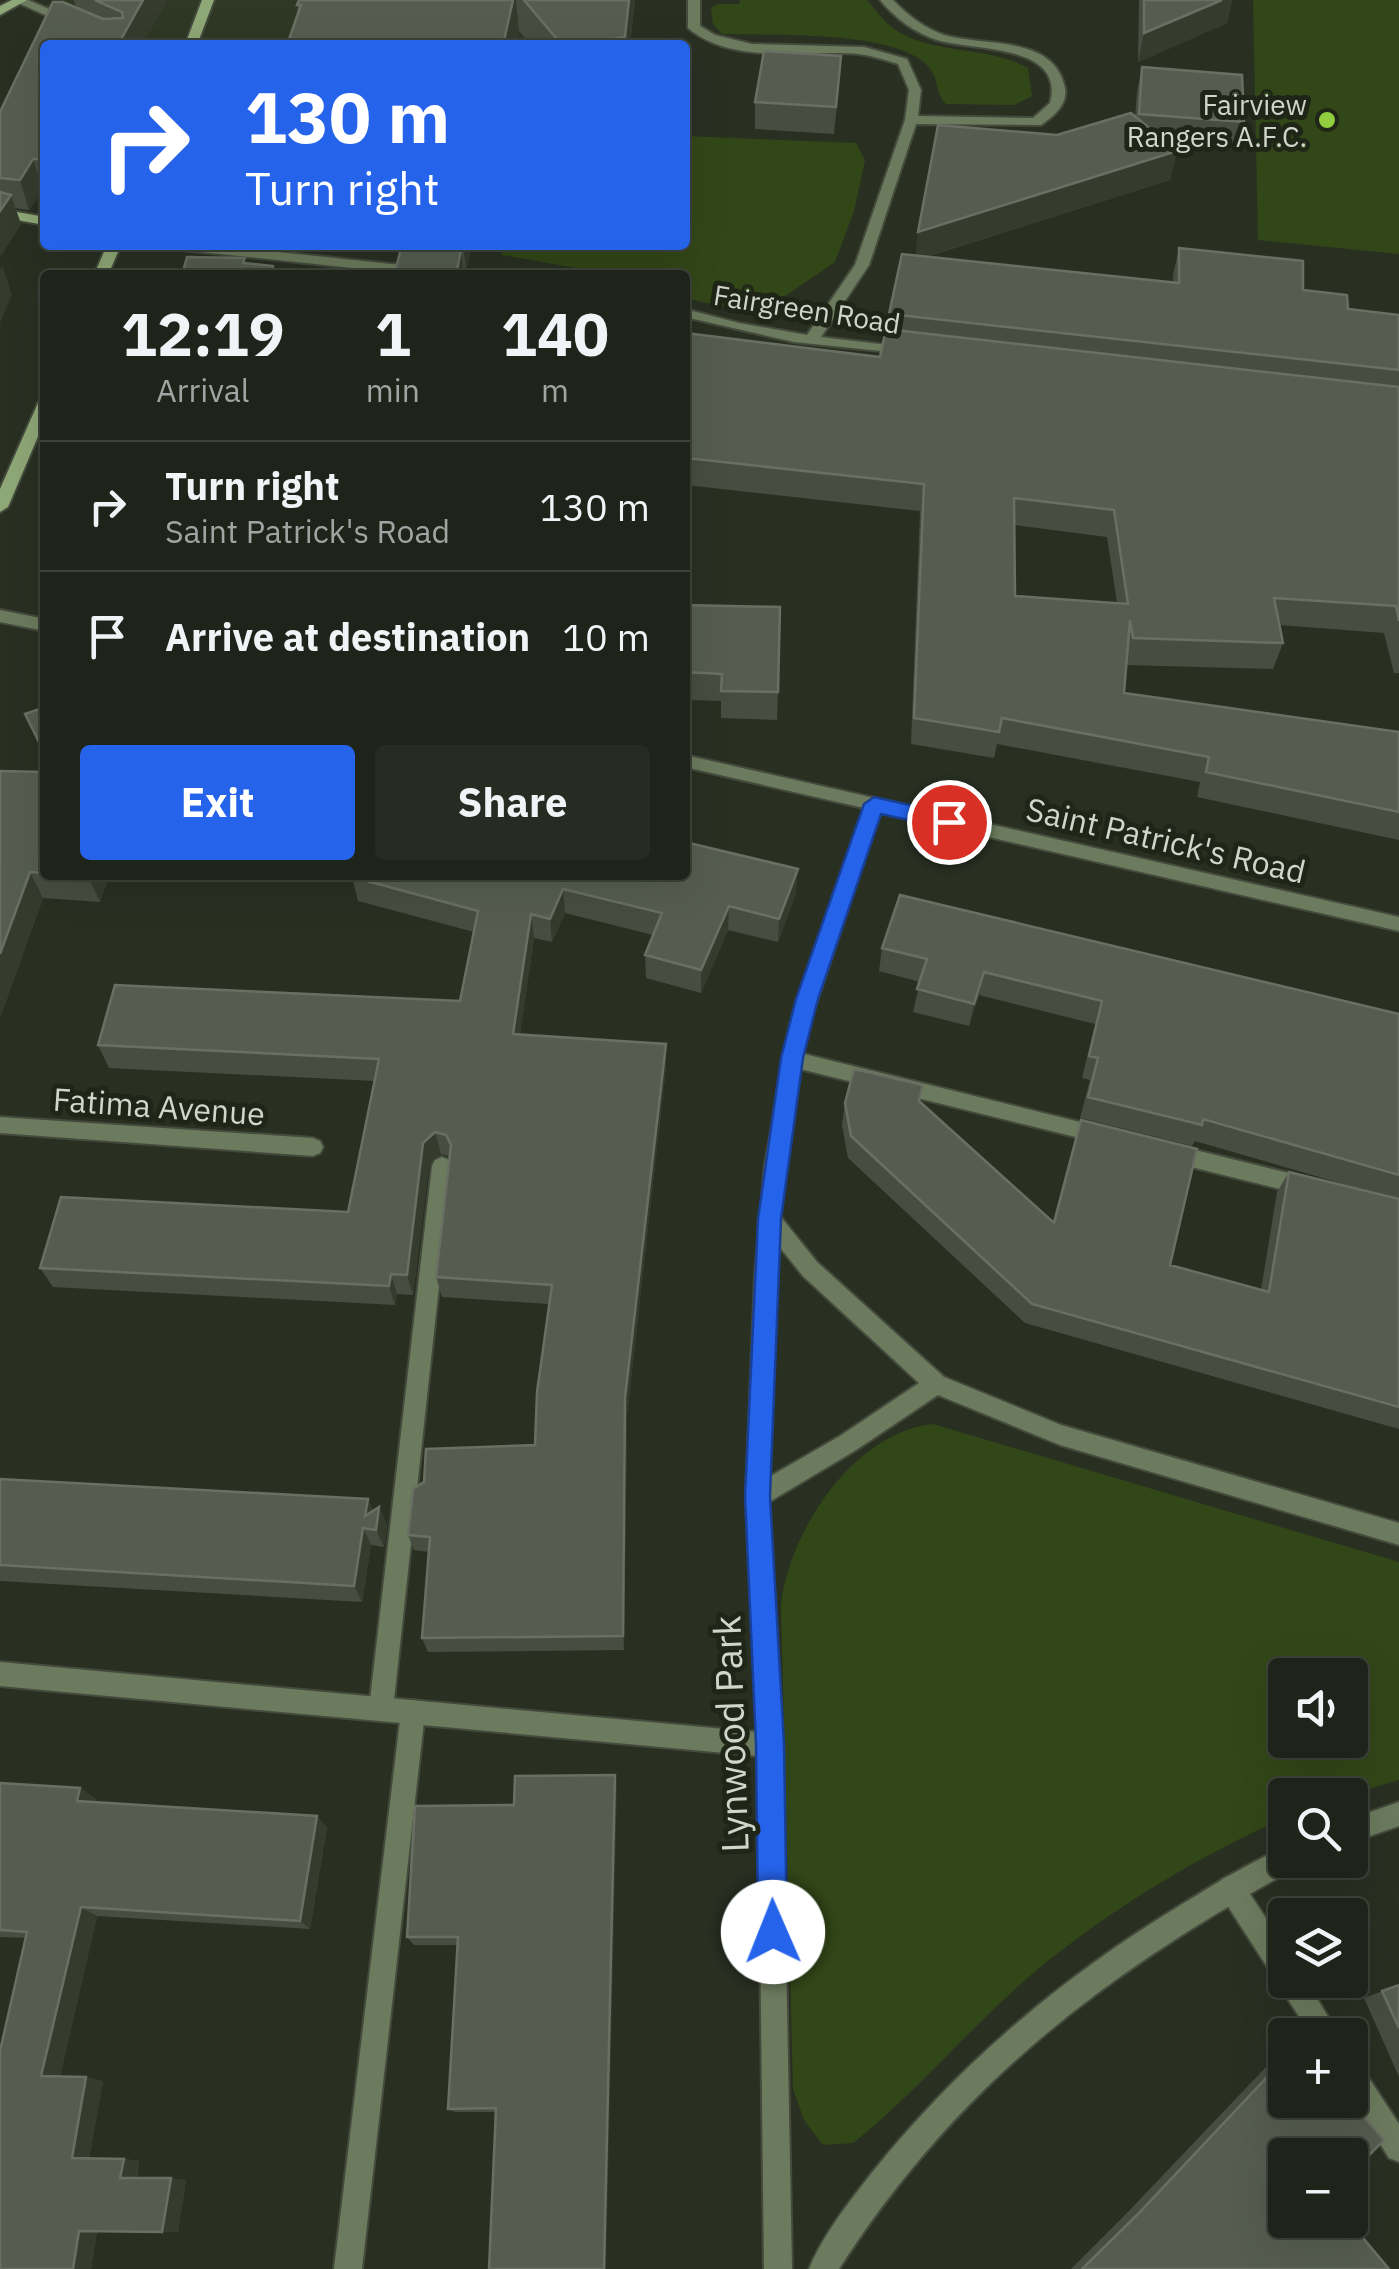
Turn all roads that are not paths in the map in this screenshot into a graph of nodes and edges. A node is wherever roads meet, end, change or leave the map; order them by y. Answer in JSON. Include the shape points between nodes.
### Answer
{"nodes":[{"id":1,"x":20,"y":0,"type":"edge"},
{"id":2,"x":208,"y":0,"type":"edge"},
{"id":3,"x":694,"y":0,"type":"edge"},
{"id":4,"x":886,"y":0,"type":"edge"},
{"id":5,"x":0,"y":11,"type":"edge"},
{"id":6,"x":111,"y":40,"type":"edge"},
{"id":7,"x":193,"y":40,"type":"edge"},
{"id":8,"x":911,"y":120,"type":"junction"},
{"id":9,"x":0,"y":213,"type":"edge"},
{"id":10,"x":40,"y":220,"type":"edge"},
{"id":11,"x":221,"y":250,"type":"edge"},
{"id":12,"x":411,"y":270,"type":"edge"},
{"id":13,"x":690,"y":315,"type":"edge"},
{"id":14,"x":811,"y":340,"type":"junction"},
{"id":15,"x":928,"y":353,"type":"edge"},
{"id":16,"x":40,"y":415,"type":"edge"},
{"id":17,"x":0,"y":507,"type":"edge"},
{"id":18,"x":0,"y":616,"type":"edge"},
{"id":19,"x":40,"y":624,"type":"edge"},
{"id":20,"x":690,"y":762,"type":"edge"},
{"id":21,"x":874,"y":804,"type":"junction"},
{"id":22,"x":1399,"y":924,"type":"edge"},
{"id":23,"x":792,"y":1058,"type":"junction"},
{"id":24,"x":0,"y":1125,"type":"edge"},
{"id":25,"x":1114,"y":1139,"type":"edge"},
{"id":26,"x":313,"y":1147,"type":"dead end"},
{"id":27,"x":1152,"y":1148,"type":"edge"},
{"id":28,"x":442,"y":1166,"type":"dead end"},
{"id":29,"x":1323,"y":1191,"type":"edge"},
{"id":30,"x":770,"y":1219,"type":"junction"},
{"id":31,"x":936,"y":1384,"type":"junction"},
{"id":32,"x":758,"y":1496,"type":"junction"},
{"id":33,"x":1399,"y":1534,"type":"edge"},
{"id":34,"x":0,"y":1674,"type":"edge"},
{"id":35,"x":381,"y":1709,"type":"junction"},
{"id":36,"x":413,"y":1712,"type":"junction"},
{"id":37,"x":770,"y":1744,"type":"junction"},
{"id":38,"x":1399,"y":1814,"type":"edge"},
{"id":39,"x":1368,"y":1825,"type":"edge"},
{"id":40,"x":1268,"y":1869,"type":"edge"},
{"id":41,"x":1231,"y":1888,"type":"junction"},
{"id":42,"x":1268,"y":1944,"type":"edge"},
{"id":43,"x":1368,"y":2100,"type":"edge"},
{"id":44,"x":1399,"y":2148,"type":"edge"},
{"id":45,"x":348,"y":2269,"type":"edge"},
{"id":46,"x":778,"y":2269,"type":"edge"},
{"id":47,"x":823,"y":2269,"type":"edge"}],
"edges":[{"from":1,"to":5,"type":"main road"},
{"from":1,"to":6,"type":"street"},
{"from":2,"to":7,"type":"main road"},
{"from":3,"to":8,"type":"street","via":[[694,28],[708,39],[867,51],[903,62],[915,90]]},
{"from":4,"to":8,"type":"street","via":[[901,17],[938,37],[1031,55],[1053,73],[1059,89],[1057,103],[1036,122]]},
{"from":8,"to":14,"type":"street","via":[[862,265]]},
{"from":9,"to":10,"type":"main road"},
{"from":11,"to":12,"type":"street"},
{"from":13,"to":14,"type":"street","name":"Fairgreen Road"},
{"from":14,"to":15,"type":"street","name":"Fairgreen Road"},
{"from":16,"to":17,"type":"main road"},
{"from":18,"to":19,"type":"street"},
{"from":20,"to":21,"type":"street","name":"Saint Patrick's Road"},
{"from":21,"to":22,"type":"street","name":"Saint Patrick's Road"},
{"from":21,"to":23,"type":"street","name":"Lynwood Park"},
{"from":23,"to":25,"type":"street"},
{"from":23,"to":30,"type":"street","name":"Lynwood Park"},
{"from":24,"to":26,"type":"street","name":"Fatima Avenue"},
{"from":27,"to":29,"type":"street"},
{"from":28,"to":35,"type":"street"},
{"from":30,"to":31,"type":"street","via":[[810,1269]]},
{"from":30,"to":32,"type":"street","name":"Lynwood Park"},
{"from":31,"to":32,"type":"street"},
{"from":31,"to":33,"type":"street","via":[[1060,1435]]},
{"from":32,"to":37,"type":"street","name":"Lynwood Park"},
{"from":34,"to":35,"type":"street"},
{"from":35,"to":36,"type":"street"},
{"from":36,"to":37,"type":"street"},
{"from":36,"to":45,"type":"street"},
{"from":37,"to":46,"type":"street","name":"Lynwood Park"},
{"from":38,"to":39,"type":"street"},
{"from":40,"to":41,"type":"street"},
{"from":41,"to":42,"type":"street"},
{"from":41,"to":47,"type":"street","via":[[1126,1957],[983,2068],[914,2142]]},
{"from":43,"to":44,"type":"street"}]}
